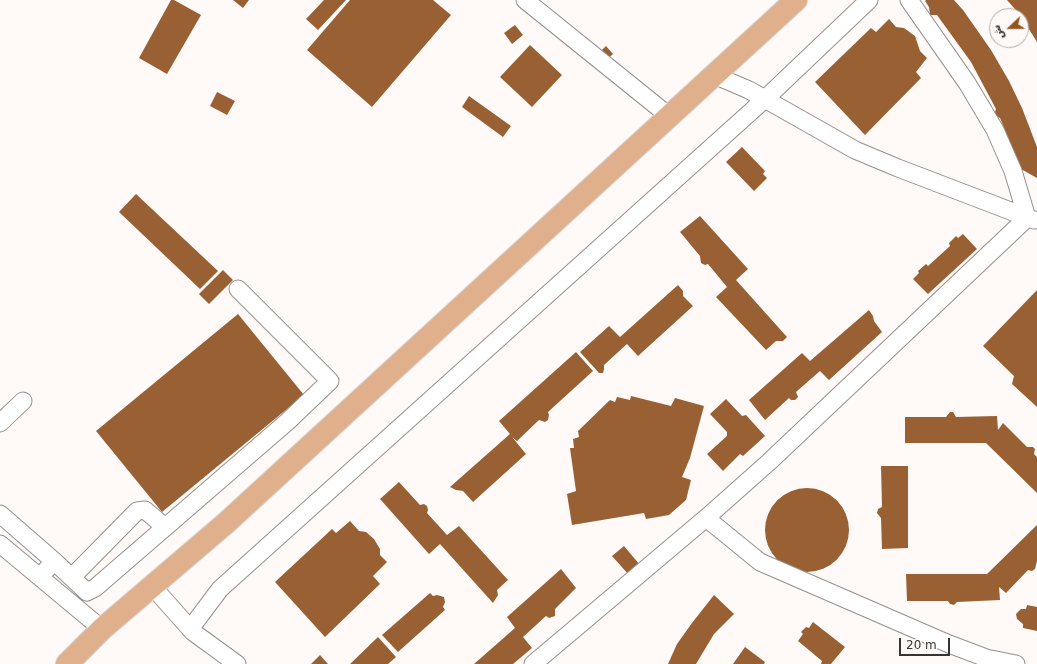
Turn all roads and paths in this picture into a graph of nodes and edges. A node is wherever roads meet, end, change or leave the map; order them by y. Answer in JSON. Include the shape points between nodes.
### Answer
{"nodes":[{"id":1,"x":525,"y":0,"type":"edge"},
{"id":2,"x":796,"y":0,"type":"edge"},
{"id":3,"x":869,"y":0,"type":"edge"},
{"id":4,"x":909,"y":0,"type":"edge"},
{"id":5,"x":714,"y":76,"type":"junction"},
{"id":6,"x":765,"y":99,"type":"junction"},
{"id":7,"x":669,"y":116,"type":"junction"},
{"id":8,"x":1032,"y":220,"type":"edge"},
{"id":9,"x":238,"y":289,"type":"dead end"},
{"id":10,"x":22,"y":401,"type":"dead end"},
{"id":11,"x":0,"y":423,"type":"edge"},
{"id":12,"x":0,"y":514,"type":"edge"},
{"id":13,"x":706,"y":518,"type":"junction"},
{"id":14,"x":166,"y":527,"type":"junction"},
{"id":15,"x":0,"y":544,"type":"edge"},
{"id":16,"x":54,"y":561,"type":"junction"},
{"id":17,"x":40,"y":577,"type":"junction"},
{"id":18,"x":72,"y":577,"type":"junction"},
{"id":19,"x":153,"y":587,"type":"junction"},
{"id":20,"x":102,"y":629,"type":"junction"},
{"id":21,"x":190,"y":629,"type":"junction"},
{"id":22,"x":67,"y":664,"type":"edge"},
{"id":23,"x":237,"y":664,"type":"edge"},
{"id":24,"x":533,"y":664,"type":"edge"},
{"id":25,"x":1016,"y":664,"type":"edge"}],
"edges":[{"from":1,"to":7,"type":"street"},
{"from":2,"to":5,"type":"main road"},
{"from":3,"to":6,"type":"street"},
{"from":4,"to":8,"type":"street","via":[[967,83],[995,130]]},
{"from":5,"to":6,"type":"street"},
{"from":5,"to":7,"type":"main road"},
{"from":6,"to":8,"type":"street","via":[[855,150]]},
{"from":6,"to":21,"type":"street","via":[[220,589]]},
{"from":7,"to":19,"type":"main road"},
{"from":8,"to":13,"type":"street"},
{"from":9,"to":14,"type":"street","via":[[330,381],[287,422]]},
{"from":10,"to":11,"type":"street"},
{"from":12,"to":16,"type":"street"},
{"from":13,"to":24,"type":"street"},
{"from":13,"to":25,"type":"street","via":[[760,562],[949,644],[986,658]]},
{"from":14,"to":18,"type":"street","via":[[95,588],[87,592]]},
{"from":14,"to":18,"type":"street","via":[[145,510],[137,511]]},
{"from":15,"to":17,"type":"street"},
{"from":16,"to":17,"type":"street"},
{"from":16,"to":18,"type":"street"},
{"from":17,"to":20,"type":"street"},
{"from":19,"to":20,"type":"main road"},
{"from":19,"to":21,"type":"street"},
{"from":20,"to":22,"type":"main road"},
{"from":21,"to":23,"type":"street"}]}
